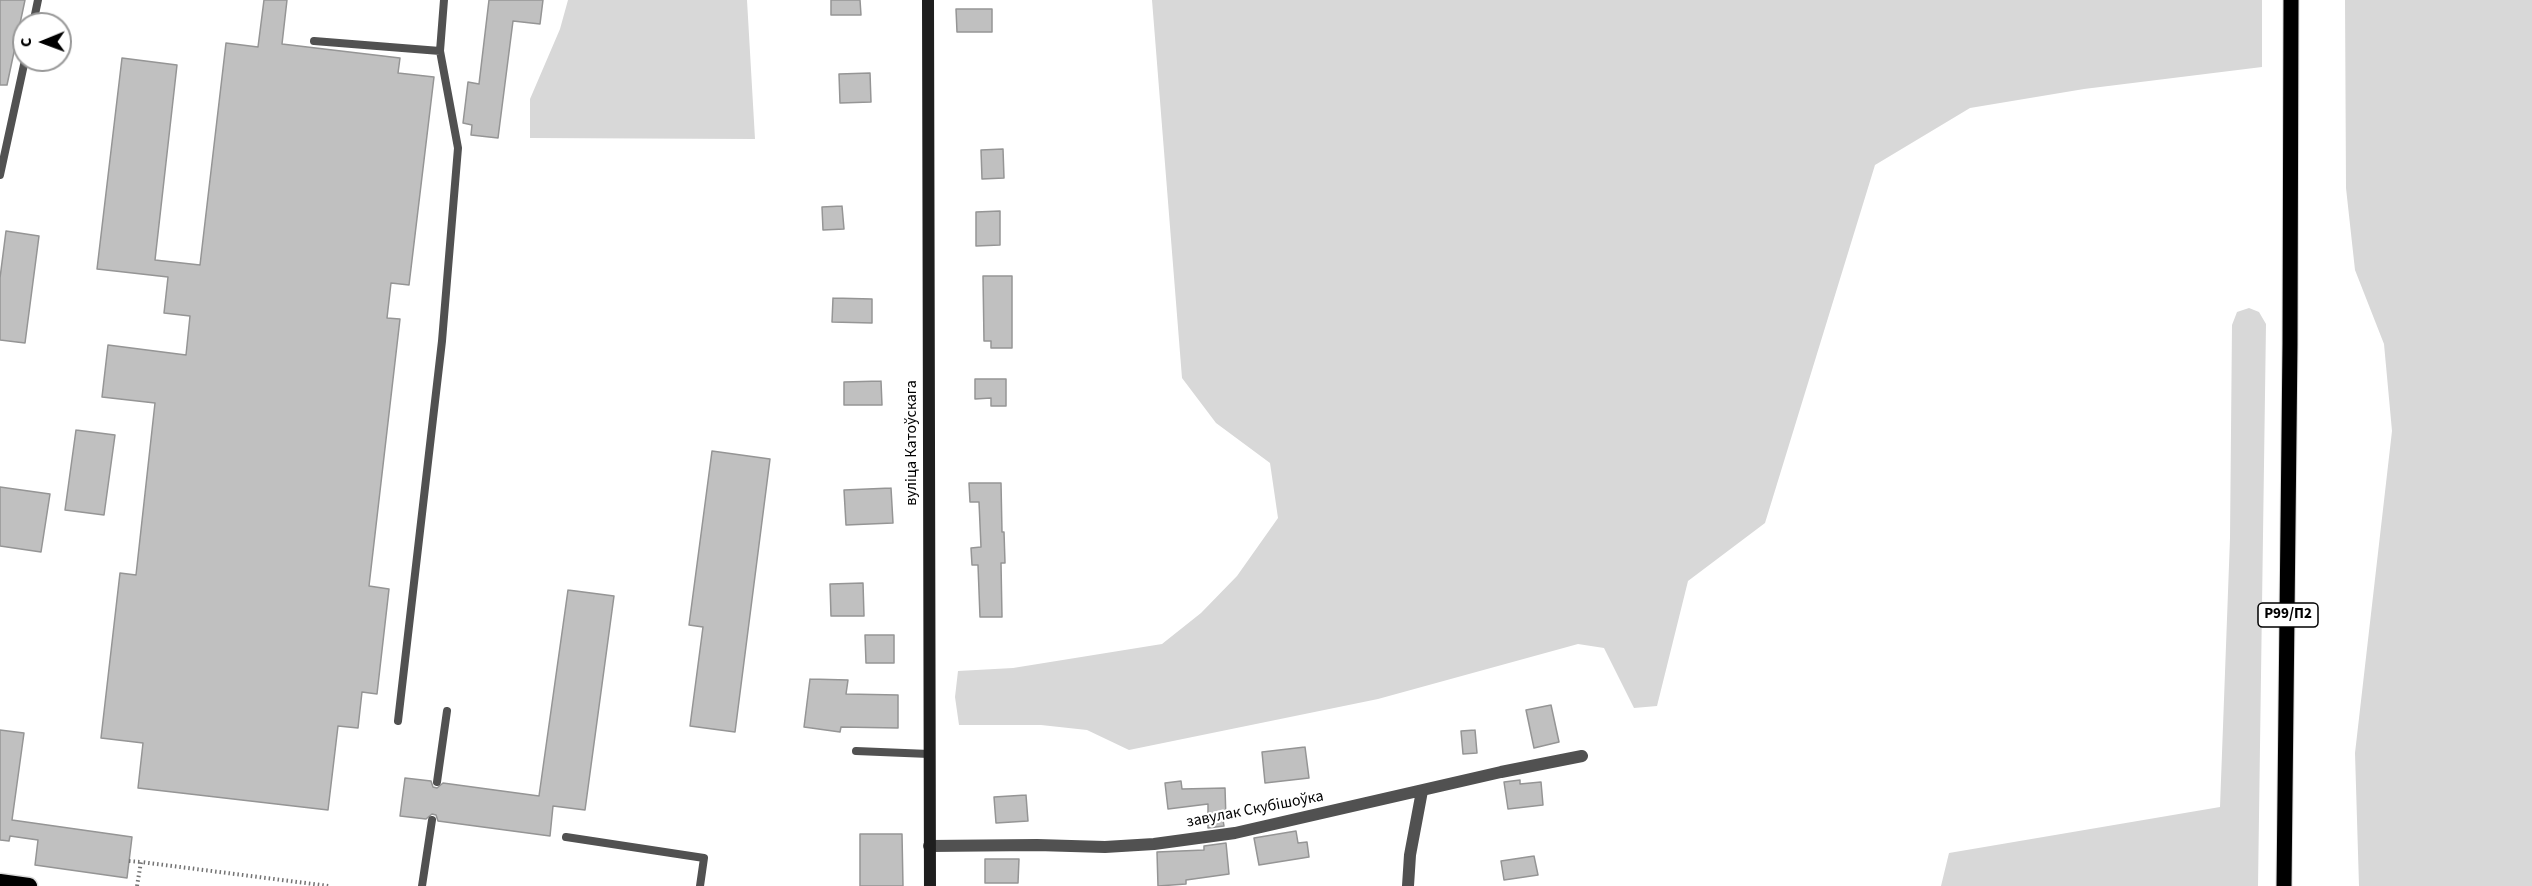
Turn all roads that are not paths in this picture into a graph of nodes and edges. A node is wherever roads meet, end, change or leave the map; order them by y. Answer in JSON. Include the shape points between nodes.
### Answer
{"nodes":[{"id":1,"x":444,"y":0,"type":"edge"},
{"id":2,"x":928,"y":0,"type":"edge"},
{"id":3,"x":2290,"y":0,"type":"edge"},
{"id":4,"x":314,"y":41,"type":"dead end"},
{"id":5,"x":440,"y":51,"type":"junction"},
{"id":6,"x":22,"y":72,"type":"edge"},
{"id":7,"x":0,"y":175,"type":"edge"},
{"id":8,"x":447,"y":711,"type":"dead end"},
{"id":9,"x":399,"y":721,"type":"dead end"},
{"id":10,"x":856,"y":751,"type":"dead end"},
{"id":11,"x":929,"y":754,"type":"junction"},
{"id":12,"x":1582,"y":756,"type":"dead end"},
{"id":13,"x":437,"y":782,"type":"dead end"},
{"id":14,"x":1422,"y":791,"type":"junction"},
{"id":15,"x":432,"y":820,"type":"dead end"},
{"id":16,"x":566,"y":837,"type":"dead end"},
{"id":17,"x":929,"y":846,"type":"junction"},
{"id":18,"x":0,"y":882,"type":"edge"},
{"id":19,"x":29,"y":886,"type":"edge"},
{"id":20,"x":422,"y":886,"type":"edge"},
{"id":21,"x":700,"y":886,"type":"edge"},
{"id":22,"x":930,"y":886,"type":"edge"},
{"id":23,"x":1408,"y":886,"type":"edge"},
{"id":24,"x":2284,"y":886,"type":"edge"}],
"edges":[{"from":1,"to":5,"type":"lane"},
{"from":2,"to":11,"type":"main road","name":"вуліца Катоўскага"},
{"from":3,"to":24,"type":"main road","number":"Р99/П2"},
{"from":4,"to":5,"type":"lane"},
{"from":5,"to":9,"type":"lane","via":[[458,148],[442,341]]},
{"from":6,"to":7,"type":"lane"},
{"from":8,"to":13,"type":"lane"},
{"from":10,"to":11,"type":"lane"},
{"from":11,"to":17,"type":"main road","name":"вуліца Катоўскага"},
{"from":12,"to":14,"type":"street","name":"завулак Скубішоўка"},
{"from":14,"to":17,"type":"street","name":"завулак Скубішоўка","via":[[1235,833],[1154,844]]},
{"from":14,"to":23,"type":"street"},
{"from":15,"to":20,"type":"lane"},
{"from":16,"to":21,"type":"lane","via":[[704,858]]},
{"from":17,"to":22,"type":"main road","name":"вуліца Катоўскага"},
{"from":18,"to":19,"type":"highway"}]}
